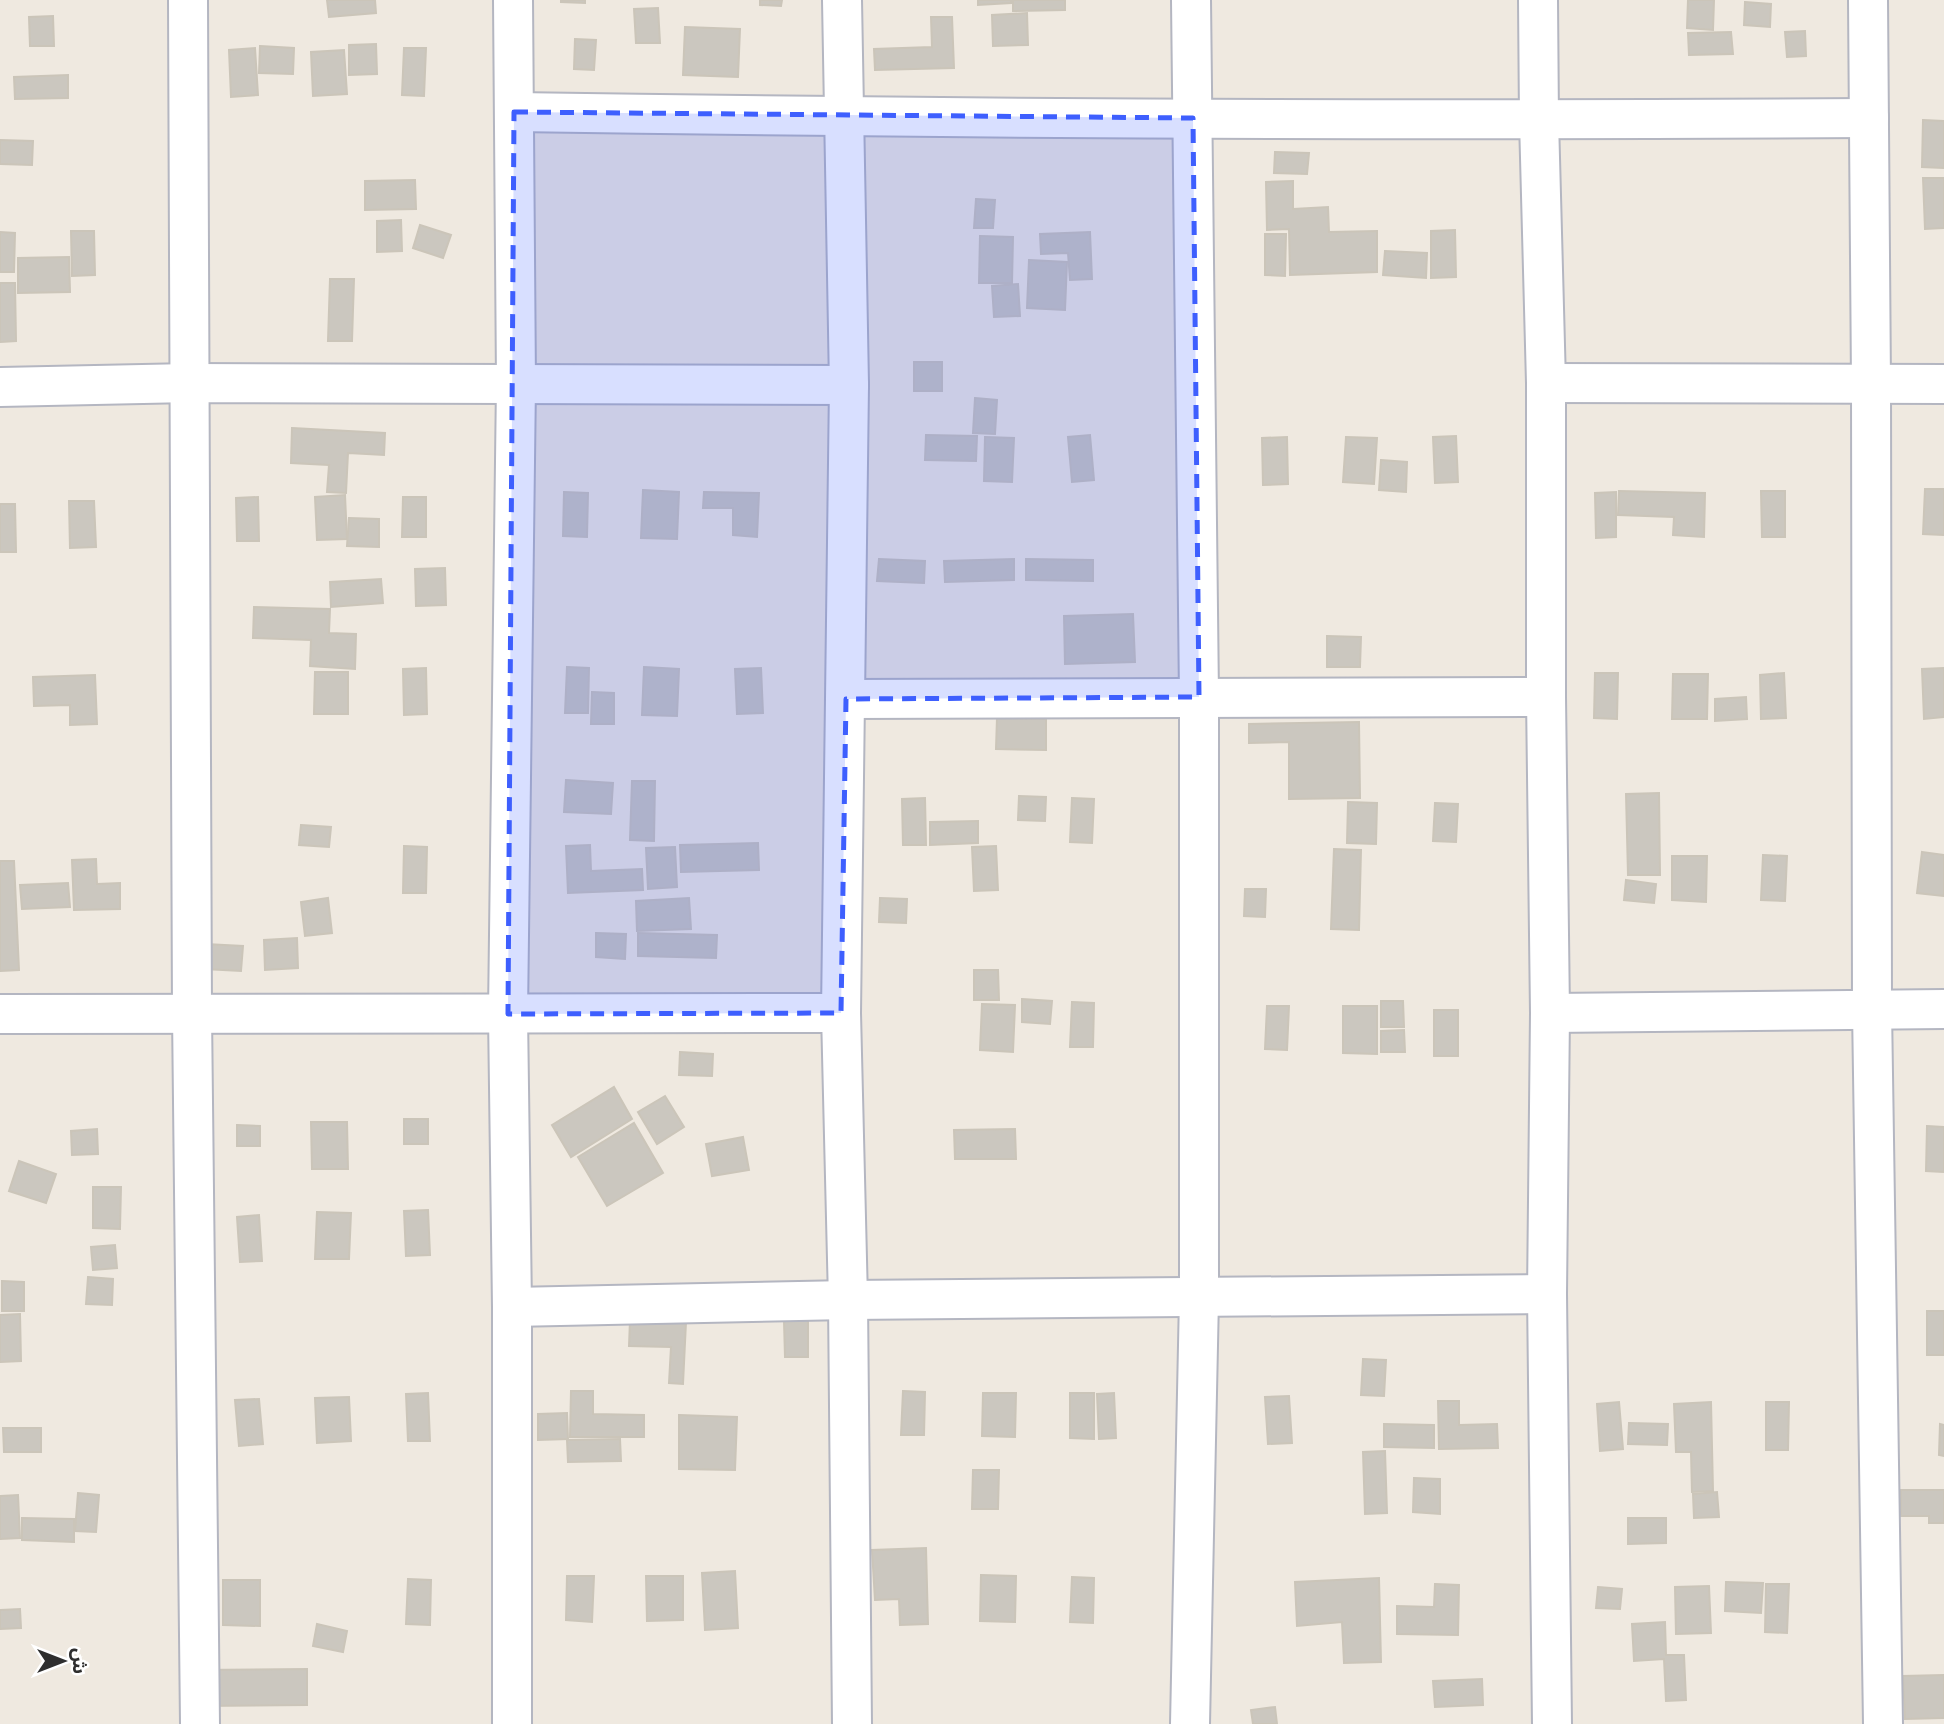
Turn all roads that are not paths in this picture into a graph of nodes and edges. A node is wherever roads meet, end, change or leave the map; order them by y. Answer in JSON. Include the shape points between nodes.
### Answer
{"nodes":[{"id":1,"x":188,"y":0,"type":"edge"},
{"id":2,"x":513,"y":0,"type":"edge"},
{"id":3,"x":842,"y":0,"type":"edge"},
{"id":4,"x":1191,"y":0,"type":"edge"},
{"id":5,"x":1538,"y":0,"type":"edge"},
{"id":6,"x":1868,"y":0,"type":"edge"},
{"id":7,"x":514,"y":112,"type":"junction"},
{"id":8,"x":843,"y":117,"type":"junction"},
{"id":9,"x":1192,"y":118,"type":"junction"},
{"id":10,"x":1869,"y":118,"type":"junction"},
{"id":11,"x":1539,"y":120,"type":"junction"},
{"id":12,"x":190,"y":383,"type":"junction"},
{"id":13,"x":516,"y":383,"type":"junction"},
{"id":14,"x":1546,"y":383,"type":"junction"},
{"id":15,"x":1871,"y":384,"type":"junction"},
{"id":16,"x":1944,"y":384,"type":"edge"},
{"id":17,"x":849,"y":385,"type":"junction"},
{"id":18,"x":0,"y":387,"type":"edge"},
{"id":19,"x":1199,"y":697,"type":"junction"},
{"id":20,"x":1546,"y":697,"type":"junction"},
{"id":21,"x":846,"y":699,"type":"junction"},
{"id":22,"x":1872,"y":1009,"type":"junction"},
{"id":23,"x":1944,"y":1009,"type":"edge"},
{"id":24,"x":192,"y":1013,"type":"junction"},
{"id":25,"x":841,"y":1013,"type":"junction"},
{"id":26,"x":1550,"y":1013,"type":"junction"},
{"id":27,"x":0,"y":1014,"type":"edge"},
{"id":28,"x":508,"y":1014,"type":"junction"},
{"id":29,"x":1547,"y":1294,"type":"junction"},
{"id":30,"x":1199,"y":1298,"type":"junction"},
{"id":31,"x":848,"y":1300,"type":"junction"},
{"id":32,"x":512,"y":1307,"type":"junction"},
{"id":33,"x":200,"y":1724,"type":"edge"},
{"id":34,"x":512,"y":1724,"type":"edge"},
{"id":35,"x":852,"y":1724,"type":"edge"},
{"id":36,"x":1190,"y":1724,"type":"edge"},
{"id":37,"x":1552,"y":1724,"type":"edge"},
{"id":38,"x":1883,"y":1724,"type":"edge"}],
"edges":[{"from":1,"to":12,"type":"street"},
{"from":2,"to":7,"type":"street"},
{"from":3,"to":8,"type":"street"},
{"from":4,"to":9,"type":"street"},
{"from":5,"to":11,"type":"street"},
{"from":6,"to":10,"type":"street"},
{"from":7,"to":8,"type":"street"},
{"from":7,"to":13,"type":"street"},
{"from":8,"to":9,"type":"street"},
{"from":8,"to":17,"type":"street"},
{"from":9,"to":11,"type":"street"},
{"from":9,"to":19,"type":"street"},
{"from":10,"to":11,"type":"street"},
{"from":10,"to":15,"type":"street"},
{"from":11,"to":14,"type":"street"},
{"from":12,"to":13,"type":"street"},
{"from":12,"to":18,"type":"street"},
{"from":12,"to":24,"type":"street"},
{"from":13,"to":17,"type":"street"},
{"from":13,"to":28,"type":"street"},
{"from":14,"to":15,"type":"street"},
{"from":14,"to":20,"type":"street"},
{"from":15,"to":16,"type":"street"},
{"from":15,"to":22,"type":"street"},
{"from":17,"to":21,"type":"street"},
{"from":19,"to":20,"type":"street"},
{"from":19,"to":21,"type":"street"},
{"from":19,"to":30,"type":"street"},
{"from":20,"to":26,"type":"street"},
{"from":21,"to":25,"type":"street"},
{"from":22,"to":23,"type":"street"},
{"from":22,"to":26,"type":"street"},
{"from":22,"to":38,"type":"street"},
{"from":24,"to":27,"type":"street"},
{"from":24,"to":28,"type":"street"},
{"from":24,"to":33,"type":"street"},
{"from":25,"to":28,"type":"street"},
{"from":25,"to":31,"type":"street"},
{"from":26,"to":29,"type":"street"},
{"from":28,"to":32,"type":"street"},
{"from":29,"to":30,"type":"street"},
{"from":29,"to":37,"type":"street"},
{"from":30,"to":31,"type":"street"},
{"from":30,"to":36,"type":"street"},
{"from":31,"to":32,"type":"street"},
{"from":31,"to":35,"type":"street"},
{"from":32,"to":34,"type":"street"}]}
